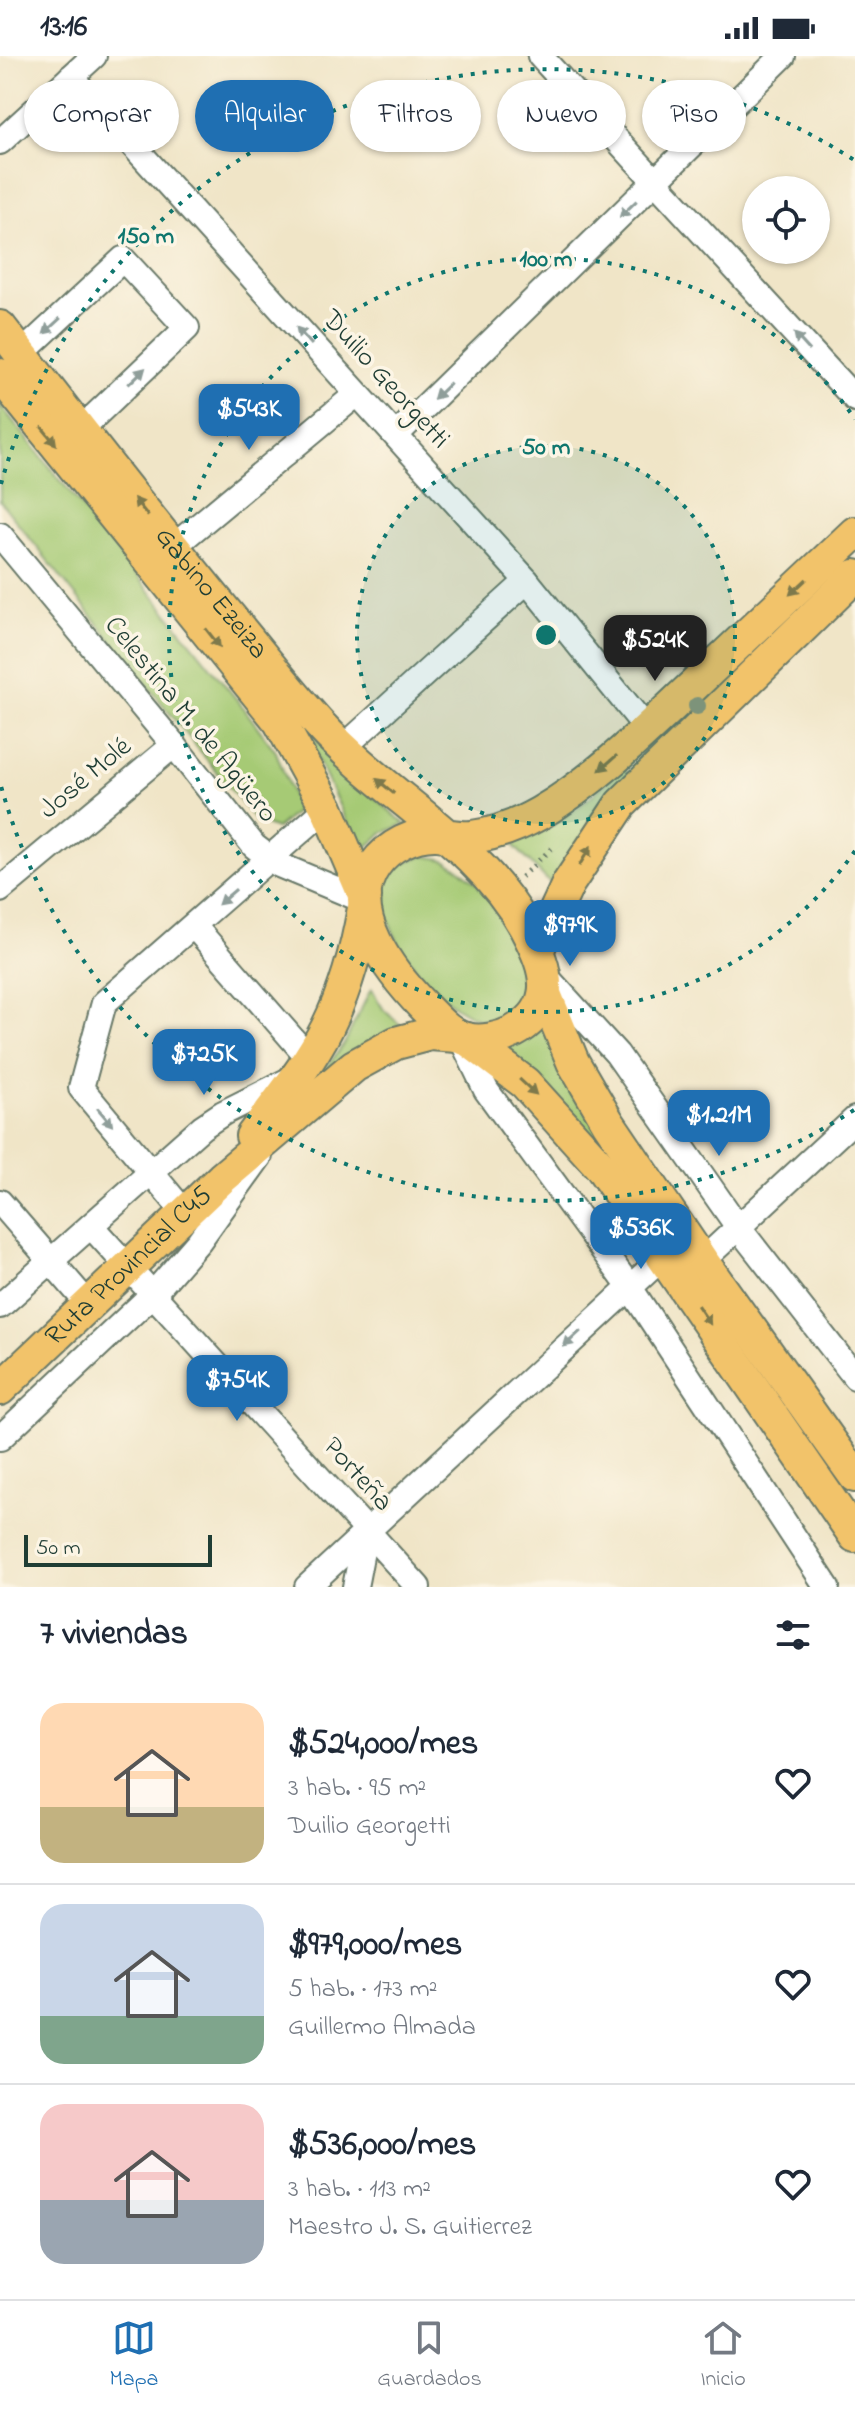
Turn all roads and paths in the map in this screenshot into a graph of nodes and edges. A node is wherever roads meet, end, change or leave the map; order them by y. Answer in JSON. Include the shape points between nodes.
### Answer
{"nodes":[{"id":1,"x":94,"y":56,"type":"edge"},
{"id":2,"x":540,"y":56,"type":"edge"},
{"id":3,"x":783,"y":56,"type":"edge"},
{"id":4,"x":71,"y":77,"type":"junction"},
{"id":5,"x":0,"y":142,"type":"edge"},
{"id":6,"x":656,"y":181,"type":"junction"},
{"id":7,"x":0,"y":327,"type":"edge"},
{"id":8,"x":10,"y":365,"type":"edge"},
{"id":9,"x":357,"y":394,"type":"junction"},
{"id":10,"x":855,"y":399,"type":"edge"},
{"id":11,"x":80,"y":430,"type":"junction"},
{"id":12,"x":396,"y":435,"type":"junction"},
{"id":13,"x":855,"y":533,"type":"edge"},
{"id":14,"x":1,"y":539,"type":"edge"},
{"id":15,"x":173,"y":547,"type":"junction"},
{"id":16,"x":855,"y":576,"type":"edge"},
{"id":17,"x":527,"y":581,"type":"junction"},
{"id":18,"x":647,"y":729,"type":"junction"},
{"id":19,"x":174,"y":745,"type":"junction"},
{"id":20,"x":343,"y":748,"type":"junction"},
{"id":21,"x":327,"y":808,"type":"junction"},
{"id":22,"x":445,"y":836,"type":"junction"},
{"id":23,"x":552,"y":848,"type":"dead end"},
{"id":24,"x":270,"y":861,"type":"junction"},
{"id":25,"x":0,"y":890,"type":"edge"},
{"id":26,"x":503,"y":894,"type":"junction"},
{"id":27,"x":365,"y":901,"type":"junction"},
{"id":28,"x":194,"y":926,"type":"junction"},
{"id":29,"x":542,"y":972,"type":"junction"},
{"id":30,"x":462,"y":1038,"type":"junction"},
{"id":31,"x":302,"y":1068,"type":"junction"},
{"id":32,"x":855,"y":1119,"type":"edge"},
{"id":33,"x":283,"y":1126,"type":"junction"},
{"id":34,"x":151,"y":1172,"type":"junction"},
{"id":35,"x":222,"y":1178,"type":"junction"},
{"id":36,"x":0,"y":1202,"type":"edge"},
{"id":37,"x":185,"y":1213,"type":"junction"},
{"id":38,"x":91,"y":1226,"type":"junction"},
{"id":39,"x":738,"y":1227,"type":"junction"},
{"id":40,"x":664,"y":1256,"type":"junction"},
{"id":41,"x":50,"y":1261,"type":"junction"},
{"id":42,"x":702,"y":1261,"type":"junction"},
{"id":43,"x":128,"y":1267,"type":"junction"},
{"id":44,"x":629,"y":1286,"type":"junction"},
{"id":45,"x":153,"y":1294,"type":"junction"},
{"id":46,"x":88,"y":1304,"type":"junction"},
{"id":47,"x":0,"y":1306,"type":"edge"},
{"id":48,"x":855,"y":1377,"type":"edge"},
{"id":49,"x":0,"y":1389,"type":"edge"},
{"id":50,"x":0,"y":1438,"type":"edge"},
{"id":51,"x":855,"y":1476,"type":"edge"},
{"id":52,"x":366,"y":1530,"type":"junction"},
{"id":53,"x":855,"y":1536,"type":"edge"},
{"id":54,"x":307,"y":1587,"type":"edge"},
{"id":55,"x":355,"y":1587,"type":"edge"},
{"id":56,"x":418,"y":1587,"type":"edge"},
{"id":57,"x":827,"y":1587,"type":"edge"}],
"edges":[{"from":1,"to":4,"type":"street"},
{"from":2,"to":6,"type":"street"},
{"from":3,"to":6,"type":"street"},
{"from":4,"to":5,"type":"street"},
{"from":9,"to":4,"type":"street","name":"Duilio Georgetti","one_way":true},
{"from":10,"to":6,"type":"street","one_way":true},
{"from":6,"to":12,"type":"street","one_way":true},
{"from":7,"to":8,"type":"main road","name":"Gabino Ezeiza"},
{"from":8,"to":11,"type":"main road","name":"Gabino Ezeiza"},
{"from":11,"to":8,"type":"street","one_way":true,"via":[[187,328],[123,259]]},
{"from":8,"to":21,"type":"main road","name":"Gabino Ezeiza","one_way":true,"via":[[280,722]]},
{"from":9,"to":12,"type":"street","name":"Duilio Georgetti"},
{"from":9,"to":15,"type":"street"},
{"from":15,"to":11,"type":"main road","name":"Gabino Ezeiza","one_way":true},
{"from":12,"to":17,"type":"street","name":"Duilio Georgetti"},
{"from":13,"to":18,"type":"main road","one_way":true},
{"from":14,"to":19,"type":"street","name":"Celestina M. de Agüero"},
{"from":15,"to":20,"type":"main road","name":"Gabino Ezeiza"},
{"from":29,"to":16,"type":"main road","one_way":true,"via":[[568,884],[621,804]]},
{"from":17,"to":18,"type":"street","name":"Duilio Georgetti"},
{"from":17,"to":20,"type":"street"},
{"from":18,"to":22,"type":"main road","one_way":true,"via":[[590,779],[537,815],[488,834]]},
{"from":19,"to":24,"type":"street","name":"Celestina M. de Agüero"},
{"from":19,"to":25,"type":"street","name":"José Molé"},
{"from":22,"to":20,"type":"main road","name":"Gabino Ezeiza","one_way":true},
{"from":21,"to":24,"type":"street"},
{"from":21,"to":27,"type":"main road","name":"Gabino Ezeiza"},
{"from":22,"to":26,"type":"main road"},
{"from":22,"to":27,"type":"main road","via":[[414,837],[395,847],[373,868]]},
{"from":23,"to":26,"type":"path"},
{"from":24,"to":27,"type":"street","name":"Celestina M. de Agüero"},
{"from":24,"to":28,"type":"street","one_way":true},
{"from":26,"to":29,"type":"main road","via":[[516,911]]},
{"from":27,"to":30,"type":"main road","via":[[373,936],[390,966],[423,1006]]},
{"from":27,"to":31,"type":"main road","name":"Ruta Provincial C45","via":[[345,986],[327,1029]]},
{"from":28,"to":31,"type":"street"},
{"from":28,"to":34,"type":"street","one_way":true,"via":[[104,1003],[81,1088]]},
{"from":29,"to":30,"type":"main road","via":[[534,1014],[514,1032],[483,1042]]},
{"from":29,"to":39,"type":"street","via":[[617,1054]]},
{"from":29,"to":42,"type":"main road","via":[[590,1094]]},
{"from":30,"to":33,"type":"main road","name":"Ruta Provincial C45","via":[[430,1034],[396,1043],[354,1066]]},
{"from":30,"to":40,"type":"main road","one_way":true,"via":[[513,1073],[552,1110],[601,1167]]},
{"from":30,"to":44,"type":"street","via":[[486,1090]]},
{"from":31,"to":34,"type":"street","via":[[212,1120]]},
{"from":31,"to":35,"type":"main road","name":"Ruta Provincial C45"},
{"from":32,"to":39,"type":"street"},
{"from":33,"to":35,"type":"main road","name":"Ruta Provincial C45"},
{"from":33,"to":45,"type":"street"},
{"from":34,"to":37,"type":"street"},
{"from":34,"to":38,"type":"street"},
{"from":35,"to":37,"type":"main road","name":"Ruta Provincial C45"},
{"from":36,"to":41,"type":"street"},
{"from":37,"to":43,"type":"main road","name":"Ruta Provincial C45"},
{"from":38,"to":41,"type":"street"},
{"from":38,"to":43,"type":"street","name":"Porteña"},
{"from":39,"to":42,"type":"street"},
{"from":39,"to":48,"type":"street"},
{"from":40,"to":44,"type":"street"},
{"from":40,"to":53,"type":"main road","one_way":true},
{"from":41,"to":46,"type":"street"},
{"from":41,"to":47,"type":"street"},
{"from":42,"to":51,"type":"main road"},
{"from":43,"to":45,"type":"street","name":"Porteña"},
{"from":43,"to":46,"type":"main road","name":"Ruta Provincial C45"},
{"from":44,"to":52,"type":"street","one_way":true},
{"from":44,"to":57,"type":"street"},
{"from":45,"to":50,"type":"street"},
{"from":45,"to":52,"type":"street","name":"Porteña"},
{"from":46,"to":49,"type":"main road","name":"Ruta Provincial C45"},
{"from":52,"to":54,"type":"street"},
{"from":52,"to":55,"type":"street"},
{"from":52,"to":56,"type":"street","name":"Porteña"}]}
